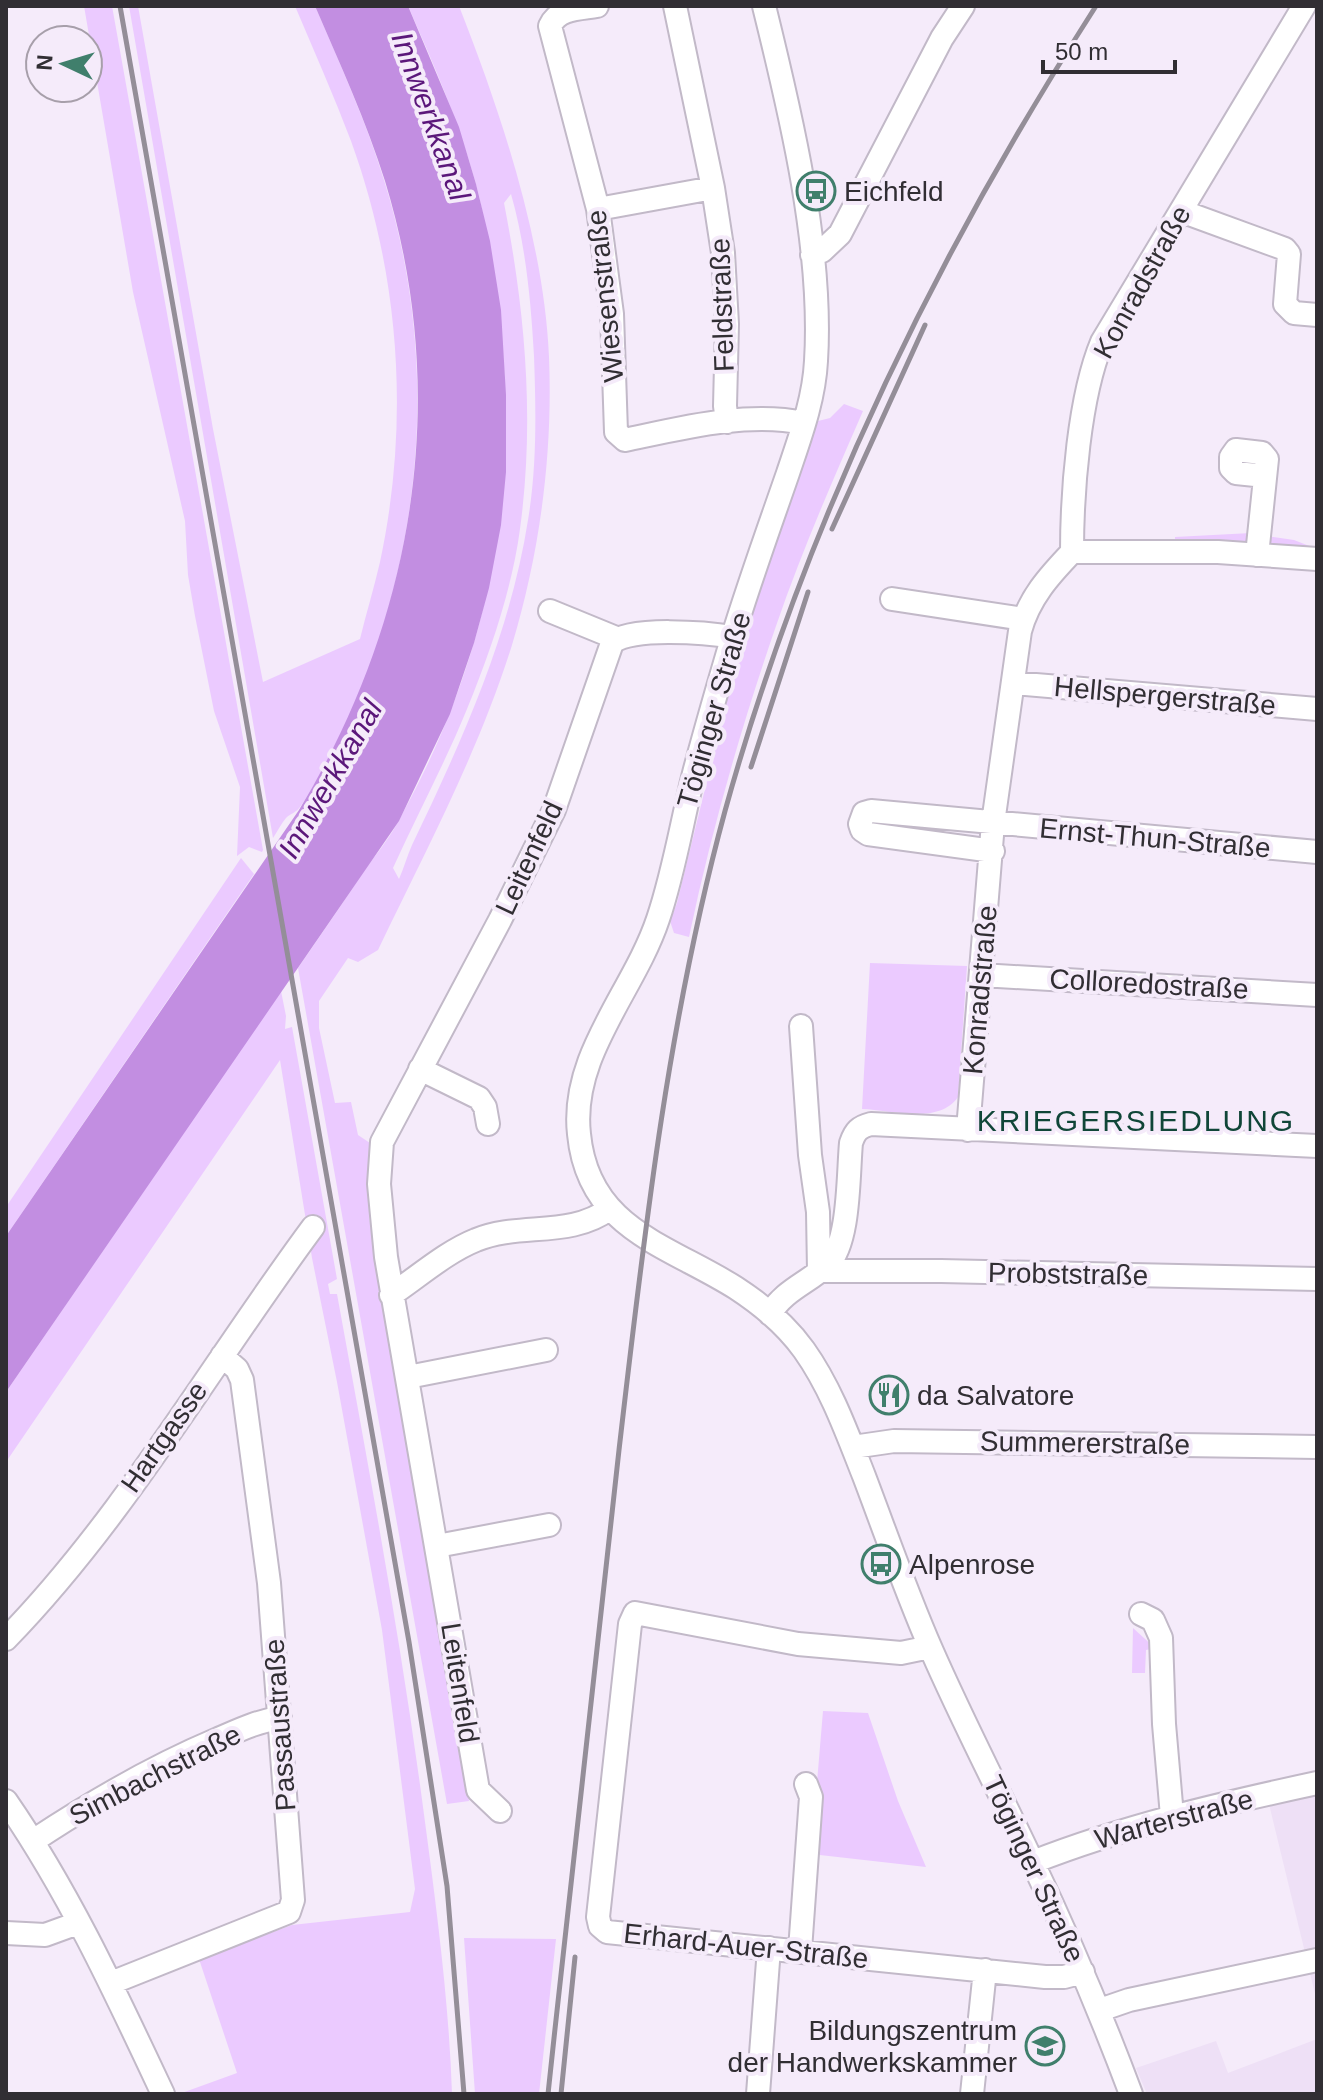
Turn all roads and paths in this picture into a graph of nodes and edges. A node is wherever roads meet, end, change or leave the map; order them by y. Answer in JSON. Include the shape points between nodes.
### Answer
{"nodes":[{"id":1,"x":597,"y":6,"type":"edge"},
{"id":2,"x":675,"y":6,"type":"edge"},
{"id":3,"x":764,"y":6,"type":"edge"},
{"id":4,"x":963,"y":6,"type":"edge"},
{"id":5,"x":1304,"y":6,"type":"edge"},
{"id":6,"x":713,"y":188,"type":"junction"},
{"id":7,"x":598,"y":209,"type":"junction"},
{"id":8,"x":1181,"y":211,"type":"junction"},
{"id":9,"x":812,"y":255,"type":"junction"},
{"id":10,"x":1317,"y":315,"type":"edge"},
{"id":11,"x":727,"y":422,"type":"junction"},
{"id":12,"x":804,"y":423,"type":"junction"},
{"id":13,"x":1265,"y":476,"type":"dead end"},
{"id":14,"x":1072,"y":552,"type":"junction"},
{"id":15,"x":1257,"y":555,"type":"junction"},
{"id":16,"x":1317,"y":559,"type":"edge"},
{"id":17,"x":892,"y":599,"type":"dead end"},
{"id":18,"x":550,"y":611,"type":"dead end"},
{"id":19,"x":1023,"y":619,"type":"junction"},
{"id":20,"x":733,"y":637,"type":"junction"},
{"id":21,"x":616,"y":638,"type":"junction"},
{"id":22,"x":1013,"y":683,"type":"junction"},
{"id":23,"x":1317,"y":709,"type":"edge"},
{"id":24,"x":993,"y":823,"type":"junction"},
{"id":25,"x":993,"y":851,"type":"junction"},
{"id":26,"x":1317,"y":852,"type":"edge"},
{"id":27,"x":981,"y":975,"type":"junction"},
{"id":28,"x":1317,"y":995,"type":"edge"},
{"id":29,"x":801,"y":1026,"type":"dead end"},
{"id":30,"x":420,"y":1069,"type":"junction"},
{"id":31,"x":488,"y":1124,"type":"dead end"},
{"id":32,"x":968,"y":1130,"type":"junction"},
{"id":33,"x":1317,"y":1146,"type":"edge"},
{"id":34,"x":609,"y":1209,"type":"junction"},
{"id":35,"x":313,"y":1227,"type":"dead end"},
{"id":36,"x":819,"y":1271,"type":"junction"},
{"id":37,"x":1317,"y":1279,"type":"edge"},
{"id":38,"x":391,"y":1295,"type":"junction"},
{"id":39,"x":770,"y":1314,"type":"junction"},
{"id":40,"x":546,"y":1350,"type":"dead end"},
{"id":41,"x":222,"y":1356,"type":"junction"},
{"id":42,"x":408,"y":1377,"type":"junction"},
{"id":43,"x":853,"y":1447,"type":"junction"},
{"id":44,"x":1317,"y":1447,"type":"edge"},
{"id":45,"x":549,"y":1525,"type":"dead end"},
{"id":46,"x":437,"y":1546,"type":"junction"},
{"id":47,"x":1141,"y":1614,"type":"dead end"},
{"id":48,"x":6,"y":1639,"type":"edge"},
{"id":49,"x":930,"y":1647,"type":"junction"},
{"id":50,"x":280,"y":1718,"type":"junction"},
{"id":51,"x":1317,"y":1783,"type":"edge"},
{"id":52,"x":806,"y":1784,"type":"dead end"},
{"id":53,"x":6,"y":1801,"type":"edge"},
{"id":54,"x":500,"y":1811,"type":"dead end"},
{"id":55,"x":1172,"y":1816,"type":"junction"},
{"id":56,"x":33,"y":1841,"type":"junction"},
{"id":57,"x":1033,"y":1862,"type":"junction"},
{"id":58,"x":78,"y":1923,"type":"junction"},
{"id":59,"x":6,"y":1933,"type":"edge"},
{"id":60,"x":769,"y":1948,"type":"junction"},
{"id":61,"x":800,"y":1950,"type":"junction"},
{"id":62,"x":1317,"y":1960,"type":"edge"},
{"id":63,"x":985,"y":1970,"type":"junction"},
{"id":64,"x":1083,"y":1972,"type":"junction"},
{"id":65,"x":111,"y":1983,"type":"junction"},
{"id":66,"x":1100,"y":2010,"type":"junction"},
{"id":67,"x":163,"y":2094,"type":"edge"},
{"id":68,"x":758,"y":2094,"type":"edge"},
{"id":69,"x":972,"y":2094,"type":"edge"},
{"id":70,"x":1131,"y":2094,"type":"edge"}],
"edges":[{"from":1,"to":7,"type":"street","name":"Wiesenstraße","via":[[560,13],[550,26]]},
{"from":2,"to":6,"type":"street","name":"Feldstraße"},
{"from":3,"to":9,"type":"street","name":"Töginger Straße"},
{"from":4,"to":9,"type":"street","via":[[840,234]]},
{"from":5,"to":8,"type":"street","name":"Konradstraße"},
{"from":6,"to":7,"type":"street"},
{"from":6,"to":11,"type":"street","name":"Feldstraße","via":[[725,287]]},
{"from":7,"to":11,"type":"street","name":"Wiesenstraße","via":[[613,325],[616,432],[625,440]]},
{"from":8,"to":10,"type":"street","via":[[1285,249],[1285,304],[1294,313]]},
{"from":8,"to":14,"type":"street","name":"Konradstraße","via":[[1098,352],[1078,458]]},
{"from":9,"to":12,"type":"street","name":"Töginger Straße","via":[[816,360]]},
{"from":11,"to":12,"type":"street","name":"Wiesenstraße","via":[[766,418]]},
{"from":12,"to":20,"type":"street","name":"Töginger Straße"},
{"from":13,"to":15,"type":"street"},
{"from":14,"to":15,"type":"street"},
{"from":14,"to":19,"type":"street","name":"Konradstraße","via":[[1045,580]]},
{"from":15,"to":16,"type":"street"},
{"from":17,"to":19,"type":"street"},
{"from":18,"to":21,"type":"street"},
{"from":19,"to":22,"type":"street","name":"Konradstraße"},
{"from":20,"to":21,"type":"street","via":[[695,633]]},
{"from":20,"to":34,"type":"street","name":"Töginger Straße","via":[[660,913],[644,957],[598,1040],[582,1085],[582,1153]]},
{"from":21,"to":30,"type":"street","name":"Leitenfeld","via":[[554,810]]},
{"from":22,"to":23,"type":"street","name":"Hellspergerstraße"},
{"from":22,"to":24,"type":"street","name":"Konradstraße"},
{"from":24,"to":25,"type":"street","name":"Konradstraße"},
{"from":24,"to":25,"type":"street","via":[[871,811],[864,813],[860,824],[868,834]]},
{"from":24,"to":26,"type":"street","name":"Ernst-Thun-Straße"},
{"from":25,"to":27,"type":"street","name":"Konradstraße"},
{"from":27,"to":28,"type":"street","name":"Colloredostraße"},
{"from":27,"to":32,"type":"street","name":"Konradstraße"},
{"from":29,"to":36,"type":"street"},
{"from":30,"to":31,"type":"street","via":[[479,1098]]},
{"from":30,"to":38,"type":"street","name":"Leitenfeld","via":[[382,1142],[379,1162]]},
{"from":32,"to":33,"type":"street"},
{"from":32,"to":36,"type":"street","via":[[862,1126],[851,1143],[841,1240],[835,1256]]},
{"from":34,"to":38,"type":"street","via":[[574,1225],[476,1239]]},
{"from":34,"to":39,"type":"street","name":"Töginger Straße","via":[[634,1232],[736,1288]]},
{"from":35,"to":41,"type":"street","name":"Hartgasse"},
{"from":36,"to":37,"type":"street","name":"Probststraße"},
{"from":36,"to":39,"type":"street","via":[[786,1293]]},
{"from":38,"to":42,"type":"street","name":"Leitenfeld"},
{"from":39,"to":43,"type":"street","name":"Töginger Straße","via":[[814,1364]]},
{"from":40,"to":42,"type":"street"},
{"from":41,"to":48,"type":"street","name":"Hartgasse","via":[[102,1524]]},
{"from":41,"to":50,"type":"street","name":"Passaustraße","via":[[242,1380],[269,1583]]},
{"from":42,"to":46,"type":"street","name":"Leitenfeld"},
{"from":43,"to":44,"type":"street","name":"Summererstraße","via":[[894,1441]]},
{"from":43,"to":49,"type":"street","name":"Töginger Straße"},
{"from":45,"to":46,"type":"street"},
{"from":46,"to":54,"type":"street","name":"Leitenfeld","via":[[478,1790]]},
{"from":47,"to":55,"type":"street","via":[[1153,1620],[1161,1638]]},
{"from":49,"to":57,"type":"street","name":"Töginger Straße"},
{"from":49,"to":60,"type":"street","name":"Erhard-Auer-Straße","via":[[901,1653],[798,1644],[635,1613],[600,1926],[607,1932]]},
{"from":50,"to":56,"type":"street","name":"Simbachstraße","via":[[175,1758]]},
{"from":50,"to":65,"type":"street","name":"Passaustraße","via":[[293,1900],[289,1912]]},
{"from":51,"to":55,"type":"street","name":"Warterstraße"},
{"from":52,"to":61,"type":"street","via":[[811,1797]]},
{"from":53,"to":56,"type":"street"},
{"from":55,"to":57,"type":"street","name":"Warterstraße"},
{"from":56,"to":58,"type":"street"},
{"from":57,"to":64,"type":"street","name":"Töginger Straße"},
{"from":58,"to":59,"type":"street","via":[[45,1935]]},
{"from":58,"to":65,"type":"street"},
{"from":60,"to":61,"type":"street","name":"Erhard-Auer-Straße"},
{"from":60,"to":68,"type":"street"},
{"from":61,"to":63,"type":"street","name":"Erhard-Auer-Straße"},
{"from":62,"to":66,"type":"street"},
{"from":63,"to":64,"type":"street","name":"Erhard-Auer-Straße","via":[[1045,1977]]},
{"from":63,"to":69,"type":"street"},
{"from":64,"to":66,"type":"street","name":"Töginger Straße"},
{"from":65,"to":67,"type":"street"},
{"from":66,"to":70,"type":"street","name":"Töginger Straße"}]}
